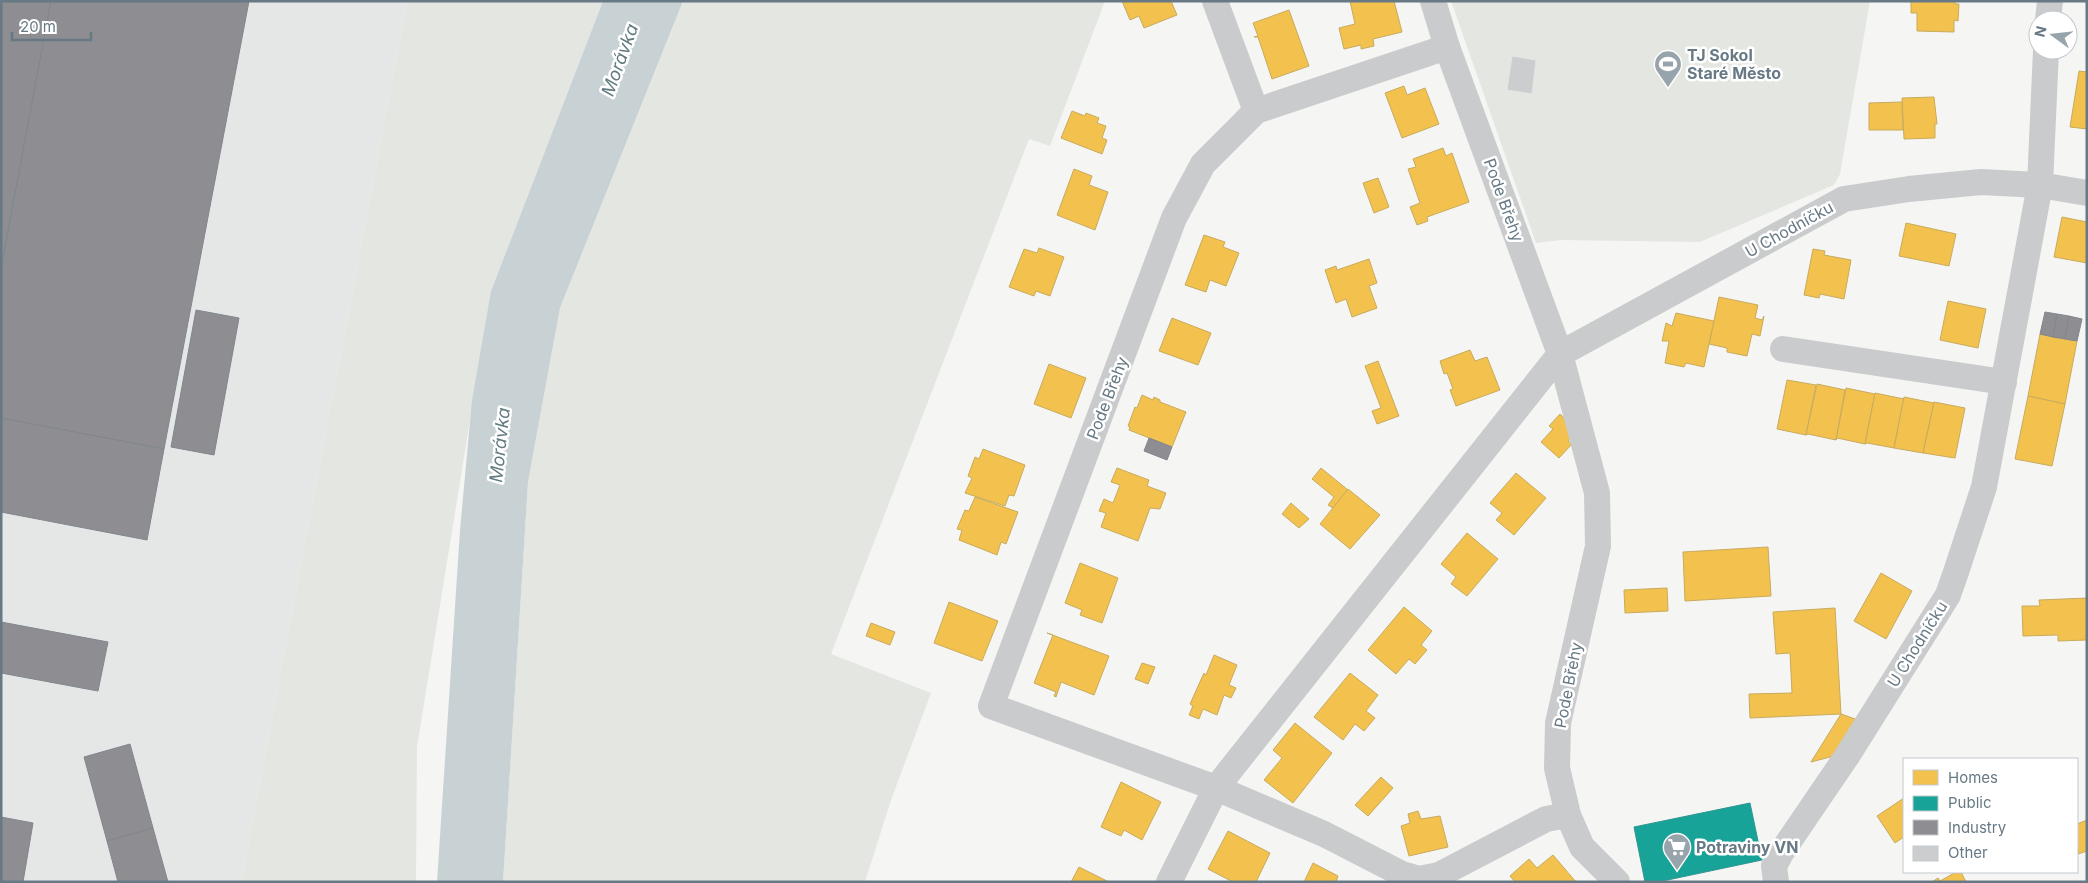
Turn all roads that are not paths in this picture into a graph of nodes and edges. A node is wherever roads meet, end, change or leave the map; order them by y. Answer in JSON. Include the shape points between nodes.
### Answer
{"nodes":[{"id":1,"x":1216,"y":1,"type":"edge"},
{"id":2,"x":1433,"y":1,"type":"edge"},
{"id":3,"x":1447,"y":46,"type":"junction"},
{"id":4,"x":2046,"y":60,"type":"edge"},
{"id":5,"x":1256,"y":111,"type":"junction"},
{"id":6,"x":2040,"y":186,"type":"junction"},
{"id":7,"x":2087,"y":193,"type":"edge"},
{"id":8,"x":1783,"y":349,"type":"dead end"},
{"id":9,"x":1560,"y":354,"type":"junction"},
{"id":10,"x":2004,"y":382,"type":"junction"},
{"id":11,"x":1216,"y":788,"type":"junction"},
{"id":12,"x":1568,"y":816,"type":"junction"},
{"id":13,"x":1169,"y":882,"type":"edge"},
{"id":14,"x":1617,"y":882,"type":"edge"},
{"id":15,"x":1776,"y":882,"type":"edge"}],
"edges":[{"from":1,"to":5,"type":"street"},
{"from":2,"to":3,"type":"street","name":"Pode Břehy"},
{"from":3,"to":5,"type":"street","name":"Pode Břehy"},
{"from":3,"to":9,"type":"street","name":"Pode Břehy"},
{"from":4,"to":6,"type":"street","name":"U Chodníčku"},
{"from":5,"to":11,"type":"street","name":"Pode Břehy","via":[[1203,164],[1174,218],[991,706]]},
{"from":6,"to":7,"type":"street","name":"U Chodníčku"},
{"from":6,"to":9,"type":"street","name":"U Chodníčku","via":[[1981,182],[1844,199]]},
{"from":6,"to":10,"type":"street","name":"U Chodníčku"},
{"from":8,"to":10,"type":"street"},
{"from":9,"to":11,"type":"street"},
{"from":9,"to":12,"type":"street","name":"Pode Břehy","via":[[1597,493],[1598,546],[1558,723],[1557,768]]},
{"from":10,"to":15,"type":"street","name":"U Chodníčku","via":[[1984,487],[1948,594],[1847,756],[1780,852],[1774,866]]},
{"from":11,"to":12,"type":"street","via":[[1324,834],[1402,874],[1420,879],[1439,875],[1546,820]]},
{"from":11,"to":13,"type":"street"},
{"from":12,"to":14,"type":"street","name":"Pode Břehy","via":[[1582,847]]}]}
